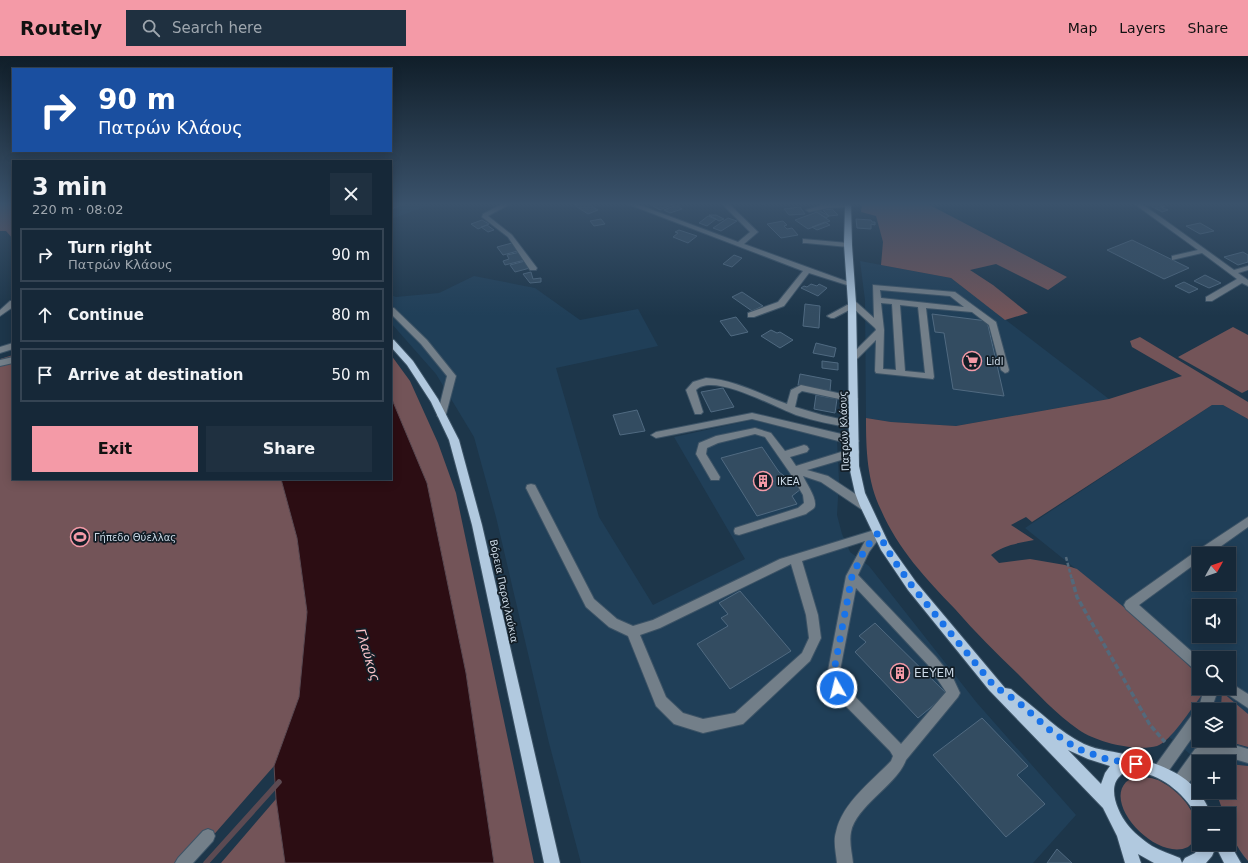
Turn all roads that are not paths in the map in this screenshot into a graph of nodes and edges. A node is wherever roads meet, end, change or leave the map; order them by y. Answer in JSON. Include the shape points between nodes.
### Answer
{"nodes":[{"id":1,"x":513,"y":241,"type":"edge"},
{"id":2,"x":731,"y":241,"type":"edge"},
{"id":3,"x":744,"y":241,"type":"edge"},
{"id":4,"x":806,"y":241,"type":"dead end"},
{"id":5,"x":848,"y":241,"type":"edge"},
{"id":6,"x":1189,"y":241,"type":"edge"},
{"id":7,"x":740,"y":244,"type":"junction"},
{"id":8,"x":848,"y":245,"type":"junction"},
{"id":9,"x":1203,"y":251,"type":"junction"},
{"id":10,"x":1175,"y":258,"type":"dead end"},
{"id":11,"x":533,"y":268,"type":"dead end"},
{"id":12,"x":1248,"y":268,"type":"edge"},
{"id":13,"x":808,"y":270,"type":"junction"},
{"id":14,"x":1232,"y":273,"type":"junction"},
{"id":15,"x":1245,"y":282,"type":"edge"},
{"id":16,"x":850,"y":284,"type":"junction"},
{"id":17,"x":1209,"y":299,"type":"dead end"},
{"id":18,"x":877,"y":300,"type":"junction"},
{"id":19,"x":896,"y":302,"type":"junction"},
{"id":20,"x":12,"y":304,"type":"edge"},
{"id":21,"x":852,"y":305,"type":"junction"},
{"id":22,"x":922,"y":305,"type":"junction"},
{"id":23,"x":975,"y":310,"type":"junction"},
{"id":24,"x":392,"y":311,"type":"edge"},
{"id":25,"x":0,"y":314,"type":"edge"},
{"id":26,"x":751,"y":315,"type":"dead end"},
{"id":27,"x":832,"y":316,"type":"dead end"},
{"id":28,"x":880,"y":328,"type":"junction"},
{"id":29,"x":392,"y":343,"type":"edge"},
{"id":30,"x":12,"y":346,"type":"edge"},
{"id":31,"x":0,"y":350,"type":"edge"},
{"id":32,"x":853,"y":358,"type":"junction"},
{"id":33,"x":12,"y":360,"type":"edge"},
{"id":34,"x":0,"y":363,"type":"edge"},
{"id":35,"x":1005,"y":370,"type":"dead end"},
{"id":36,"x":901,"y":373,"type":"junction"},
{"id":37,"x":853,"y":400,"type":"junction"},
{"id":38,"x":790,"y":409,"type":"junction"},
{"id":39,"x":698,"y":412,"type":"dead end"},
{"id":40,"x":442,"y":416,"type":"junction"},
{"id":41,"x":853,"y":425,"type":"junction"},
{"id":42,"x":656,"y":435,"type":"dead end"},
{"id":43,"x":854,"y":441,"type":"junction"},
{"id":44,"x":804,"y":448,"type":"dead end"},
{"id":45,"x":854,"y":452,"type":"junction"},
{"id":46,"x":783,"y":455,"type":"junction"},
{"id":47,"x":826,"y":461,"type":"junction"},
{"id":48,"x":794,"y":470,"type":"junction"},
{"id":49,"x":715,"y":477,"type":"dead end"},
{"id":50,"x":824,"y":479,"type":"junction"},
{"id":51,"x":531,"y":488,"type":"dead end"},
{"id":52,"x":865,"y":506,"type":"junction"},
{"id":53,"x":1248,"y":521,"type":"edge"},
{"id":54,"x":739,"y":531,"type":"dead end"},
{"id":55,"x":878,"y":533,"type":"junction"},
{"id":56,"x":1211,"y":547,"type":"edge"},
{"id":57,"x":795,"y":558,"type":"junction"},
{"id":58,"x":1192,"y":561,"type":"edge"},
{"id":59,"x":852,"y":576,"type":"junction"},
{"id":60,"x":633,"y":632,"type":"junction"},
{"id":61,"x":1192,"y":660,"type":"edge"},
{"id":62,"x":994,"y":686,"type":"junction"},
{"id":63,"x":1236,"y":693,"type":"edge"},
{"id":64,"x":1248,"y":702,"type":"edge"},
{"id":65,"x":1192,"y":727,"type":"edge"},
{"id":66,"x":900,"y":756,"type":"junction"},
{"id":67,"x":1248,"y":756,"type":"edge"},
{"id":68,"x":1136,"y":764,"type":"junction"},
{"id":69,"x":1160,"y":771,"type":"junction"},
{"id":70,"x":1179,"y":783,"type":"junction"},
{"id":71,"x":1109,"y":803,"type":"junction"},
{"id":72,"x":1199,"y":807,"type":"edge"},
{"id":73,"x":1120,"y":826,"type":"junction"},
{"id":74,"x":208,"y":836,"type":"dead end"},
{"id":75,"x":1206,"y":851,"type":"edge"},
{"id":76,"x":1226,"y":851,"type":"edge"},
{"id":77,"x":1198,"y":862,"type":"edge"},
{"id":78,"x":183,"y":863,"type":"edge"},
{"id":79,"x":552,"y":863,"type":"edge"},
{"id":80,"x":845,"y":863,"type":"edge"},
{"id":81,"x":1134,"y":863,"type":"edge"},
{"id":82,"x":1175,"y":863,"type":"edge"},
{"id":83,"x":1233,"y":863,"type":"edge"}],
"edges":[{"from":1,"to":11,"type":"street"},
{"from":2,"to":7,"type":"street"},
{"from":3,"to":7,"type":"street"},
{"from":4,"to":8,"type":"street"},
{"from":5,"to":8,"type":"main road","name":"Πατρών Κλάους"},
{"from":6,"to":9,"type":"street"},
{"from":7,"to":13,"type":"street"},
{"from":8,"to":16,"type":"main road","name":"Πατρών Κλάους"},
{"from":9,"to":10,"type":"street"},
{"from":9,"to":14,"type":"street"},
{"from":12,"to":14,"type":"street"},
{"from":13,"to":16,"type":"street"},
{"from":13,"to":26,"type":"street","via":[[781,304]]},
{"from":14,"to":15,"type":"street"},
{"from":15,"to":17,"type":"street","via":[[1235,283]]},
{"from":16,"to":21,"type":"main road","name":"Πατρών Κλάους"},
{"from":18,"to":19,"type":"street"},
{"from":18,"to":23,"type":"street","via":[[876,287],[952,294]]},
{"from":18,"to":28,"type":"street"},
{"from":19,"to":22,"type":"street"},
{"from":19,"to":36,"type":"street"},
{"from":20,"to":25,"type":"street"},
{"from":21,"to":27,"type":"street"},
{"from":21,"to":28,"type":"street"},
{"from":21,"to":32,"type":"main road","name":"Πατρών Κλάους"},
{"from":22,"to":23,"type":"street"},
{"from":22,"to":36,"type":"street","via":[[930,377]]},
{"from":23,"to":35,"type":"street","via":[[993,324]]},
{"from":24,"to":40,"type":"street","via":[[424,342],[452,376]]},
{"from":28,"to":32,"type":"street"},
{"from":28,"to":36,"type":"street","via":[[879,371]]},
{"from":29,"to":40,"type":"main road","name":"Βόρεια Παραγλαύκια","via":[[410,363]]},
{"from":30,"to":31,"type":"street"},
{"from":32,"to":37,"type":"main road","name":"Πατρών Κλάους"},
{"from":33,"to":34,"type":"street"},
{"from":37,"to":38,"type":"street","via":[[801,388],[794,392]]},
{"from":37,"to":41,"type":"main road","name":"Πατρών Κλάους"},
{"from":38,"to":39,"type":"street","via":[[736,386],[706,381],[696,384],[691,390]]},
{"from":38,"to":41,"type":"street"},
{"from":40,"to":79,"type":"main road","name":"Βόρεια Παραγλαύκια","via":[[454,440],[477,525]]},
{"from":41,"to":43,"type":"main road","name":"Πατρών Κλάους"},
{"from":42,"to":43,"type":"street","via":[[752,416]]},
{"from":43,"to":45,"type":"main road","name":"Πατρών Κλάους"},
{"from":44,"to":46,"type":"street"},
{"from":45,"to":47,"type":"street"},
{"from":45,"to":52,"type":"main road","name":"Πατρών Κλάους","via":[[857,482]]},
{"from":46,"to":48,"type":"street"},
{"from":46,"to":49,"type":"street","via":[[768,435],[755,432],[716,440],[702,446],[701,454]]},
{"from":47,"to":48,"type":"street"},
{"from":47,"to":50,"type":"street"},
{"from":48,"to":50,"type":"street"},
{"from":48,"to":54,"type":"street","via":[[808,495],[810,505],[802,511]]},
{"from":50,"to":52,"type":"street"},
{"from":51,"to":60,"type":"street","via":[[590,603],[613,623]]},
{"from":52,"to":55,"type":"main road","name":"Πατρών Κλάους"},
{"from":53,"to":56,"type":"street"},
{"from":55,"to":57,"type":"street"},
{"from":55,"to":59,"type":"street","via":[[865,549]]},
{"from":55,"to":62,"type":"main road","name":"Πατρών Κλάους","via":[[912,586]]},
{"from":57,"to":60,"type":"street","via":[[656,624]]},
{"from":57,"to":60,"type":"street","via":[[812,614],[814,638],[806,657],[738,719],[703,726],[679,719],[661,701]]},
{"from":58,"to":61,"type":"street","via":[[1130,606]]},
{"from":59,"to":66,"type":"street","via":[[834,682],[894,746]]},
{"from":59,"to":66,"type":"street","via":[[932,661],[953,693]]},
{"from":62,"to":68,"type":"main road","via":[[1076,748],[1106,759]]},
{"from":62,"to":71,"type":"main road"},
{"from":63,"to":64,"type":"street"},
{"from":65,"to":69,"type":"street"},
{"from":66,"to":80,"type":"street","via":[[898,765],[847,820],[843,832]]},
{"from":67,"to":70,"type":"street","via":[[1222,749],[1205,750]]},
{"from":68,"to":69,"type":"main road"},
{"from":68,"to":71,"type":"main road","via":[[1118,768],[1112,774],[1108,782]]},
{"from":69,"to":70,"type":"main road"},
{"from":70,"to":72,"type":"main road"},
{"from":71,"to":73,"type":"main road"},
{"from":73,"to":81,"type":"main road"},
{"from":73,"to":82,"type":"main road","via":[[1140,847],[1152,855]]},
{"from":74,"to":78,"type":"street"},
{"from":75,"to":77,"type":"main road"},
{"from":76,"to":83,"type":"main road"}]}
